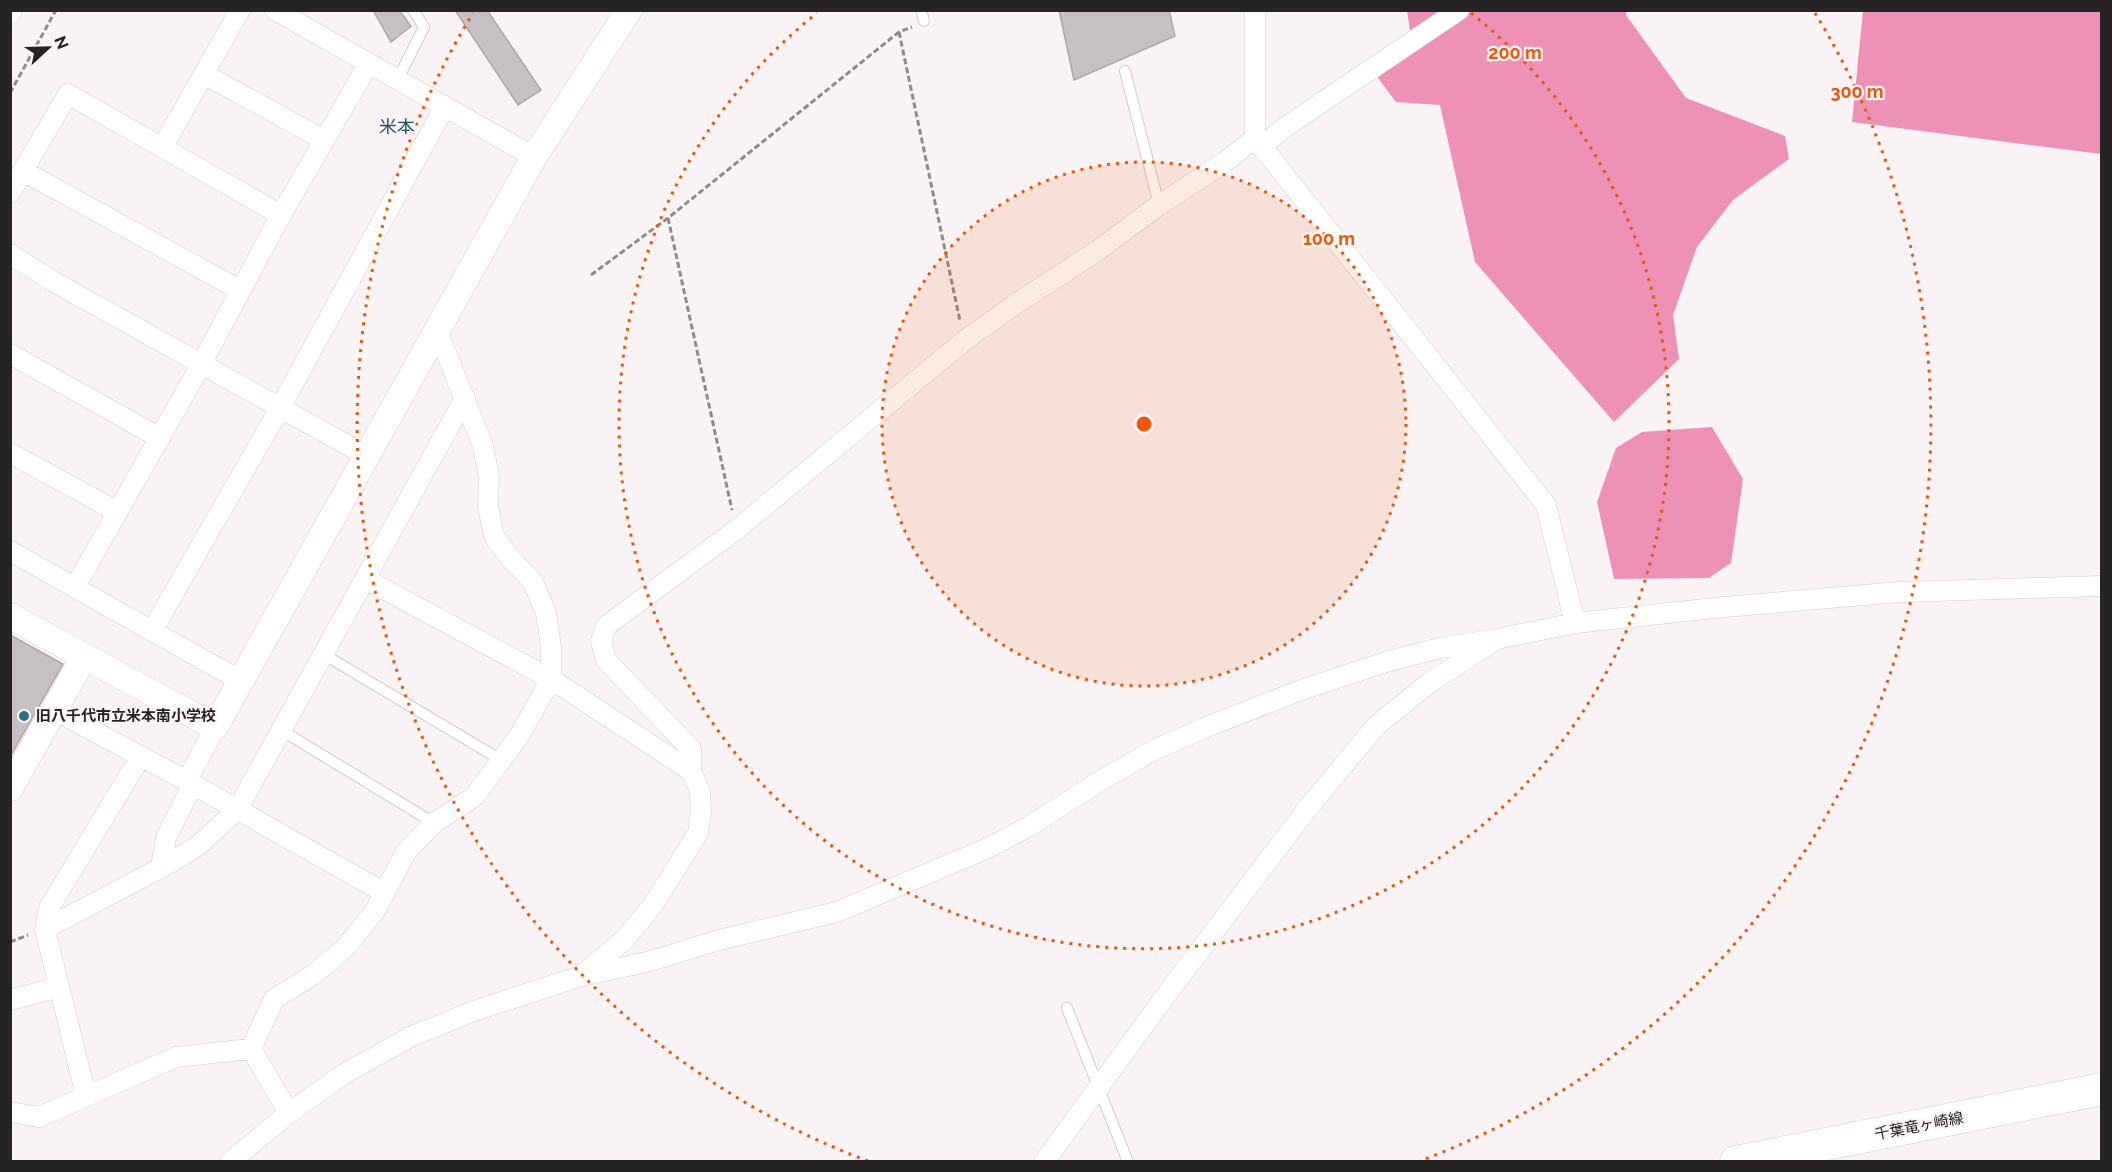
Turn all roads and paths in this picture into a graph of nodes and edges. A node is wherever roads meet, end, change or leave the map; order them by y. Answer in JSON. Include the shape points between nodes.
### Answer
{"nodes":[{"id":1,"x":56,"y":10,"type":"edge"},
{"id":2,"x":240,"y":10,"type":"edge"},
{"id":3,"x":274,"y":10,"type":"edge"},
{"id":4,"x":413,"y":10,"type":"edge"},
{"id":5,"x":629,"y":10,"type":"edge"},
{"id":6,"x":1255,"y":10,"type":"edge"},
{"id":7,"x":1459,"y":10,"type":"edge"},
{"id":8,"x":923,"y":16,"type":"edge"},
{"id":9,"x":899,"y":32,"type":"junction"},
{"id":10,"x":369,"y":63,"type":"junction"},
{"id":11,"x":1125,"y":70,"type":"dead end"},
{"id":12,"x":204,"y":74,"type":"junction"},
{"id":13,"x":398,"y":79,"type":"junction"},
{"id":14,"x":10,"y":93,"type":"edge"},
{"id":15,"x":445,"y":106,"type":"junction"},
{"id":16,"x":324,"y":140,"type":"junction"},
{"id":17,"x":1258,"y":142,"type":"junction"},
{"id":18,"x":162,"y":148,"type":"junction"},
{"id":19,"x":534,"y":157,"type":"junction"},
{"id":20,"x":23,"y":171,"type":"junction"},
{"id":21,"x":10,"y":193,"type":"edge"},
{"id":22,"x":1159,"y":205,"type":"junction"},
{"id":23,"x":281,"y":215,"type":"junction"},
{"id":24,"x":668,"y":218,"type":"junction"},
{"id":25,"x":10,"y":254,"type":"edge"},
{"id":26,"x":591,"y":275,"type":"dead end"},
{"id":27,"x":240,"y":290,"type":"junction"},
{"id":28,"x":437,"y":330,"type":"junction"},
{"id":29,"x":964,"y":341,"type":"junction"},
{"id":30,"x":10,"y":354,"type":"edge"},
{"id":31,"x":201,"y":363,"type":"junction"},
{"id":32,"x":465,"y":398,"type":"junction"},
{"id":33,"x":280,"y":408,"type":"junction"},
{"id":34,"x":160,"y":438,"type":"junction"},
{"id":35,"x":10,"y":453,"type":"edge"},
{"id":36,"x":367,"y":456,"type":"junction"},
{"id":37,"x":118,"y":512,"type":"junction"},
{"id":38,"x":736,"y":530,"type":"junction"},
{"id":39,"x":10,"y":551,"type":"edge"},
{"id":40,"x":365,"y":579,"type":"junction"},
{"id":41,"x":2102,"y":586,"type":"edge"},
{"id":42,"x":75,"y":587,"type":"junction"},
{"id":43,"x":10,"y":616,"type":"edge"},
{"id":44,"x":1575,"y":623,"type":"junction"},
{"id":45,"x":152,"y":631,"type":"junction"},
{"id":46,"x":1497,"y":639,"type":"junction"},
{"id":47,"x":323,"y":654,"type":"junction"},
{"id":48,"x":84,"y":657,"type":"junction"},
{"id":49,"x":551,"y":679,"type":"junction"},
{"id":50,"x":241,"y":681,"type":"junction"},
{"id":51,"x":54,"y":710,"type":"junction"},
{"id":52,"x":215,"y":727,"type":"junction"},
{"id":53,"x":281,"y":730,"type":"junction"},
{"id":54,"x":141,"y":756,"type":"junction"},
{"id":55,"x":501,"y":760,"type":"junction"},
{"id":56,"x":691,"y":771,"type":"junction"},
{"id":57,"x":190,"y":783,"type":"junction"},
{"id":58,"x":10,"y":788,"type":"edge"},
{"id":59,"x":237,"y":810,"type":"junction"},
{"id":60,"x":434,"y":823,"type":"junction"},
{"id":61,"x":161,"y":868,"type":"junction"},
{"id":62,"x":385,"y":893,"type":"junction"},
{"id":63,"x":45,"y":929,"type":"junction"},
{"id":64,"x":581,"y":976,"type":"junction"},
{"id":65,"x":59,"y":987,"type":"junction"},
{"id":66,"x":10,"y":1000,"type":"edge"},
{"id":67,"x":1067,"y":1008,"type":"dead end"},
{"id":68,"x":251,"y":1049,"type":"junction"},
{"id":69,"x":1099,"y":1087,"type":"junction"},
{"id":70,"x":2102,"y":1089,"type":"edge"},
{"id":71,"x":86,"y":1096,"type":"junction"},
{"id":72,"x":10,"y":1112,"type":"edge"},
{"id":73,"x":289,"y":1113,"type":"junction"},
{"id":74,"x":230,"y":1161,"type":"edge"},
{"id":75,"x":1044,"y":1161,"type":"edge"},
{"id":76,"x":1128,"y":1161,"type":"edge"},
{"id":77,"x":1736,"y":1161,"type":"edge"}],
"edges":[{"from":1,"to":14,"type":"path"},
{"from":2,"to":12,"type":"street"},
{"from":3,"to":10,"type":"street"},
{"from":4,"to":13,"type":"lane","via":[[424,27]]},
{"from":5,"to":19,"type":"street"},
{"from":6,"to":17,"type":"street"},
{"from":7,"to":17,"type":"street"},
{"from":8,"to":9,"type":"path"},
{"from":9,"to":24,"type":"path"},
{"from":9,"to":29,"type":"path"},
{"from":10,"to":13,"type":"street"},
{"from":10,"to":16,"type":"street"},
{"from":11,"to":22,"type":"lane"},
{"from":12,"to":16,"type":"street"},
{"from":12,"to":18,"type":"street"},
{"from":13,"to":15,"type":"street"},
{"from":15,"to":19,"type":"street"},
{"from":15,"to":33,"type":"street"},
{"from":16,"to":23,"type":"street"},
{"from":17,"to":22,"type":"street"},
{"from":17,"to":44,"type":"street","via":[[1546,504]]},
{"from":18,"to":20,"type":"street","via":[[68,94]]},
{"from":18,"to":23,"type":"street"},
{"from":19,"to":28,"type":"street"},
{"from":20,"to":21,"type":"street"},
{"from":20,"to":27,"type":"street"},
{"from":22,"to":29,"type":"street"},
{"from":23,"to":27,"type":"street"},
{"from":24,"to":26,"type":"path"},
{"from":24,"to":38,"type":"path"},
{"from":25,"to":31,"type":"street"},
{"from":27,"to":31,"type":"street"},
{"from":28,"to":32,"type":"street"},
{"from":28,"to":36,"type":"street"},
{"from":29,"to":38,"type":"street"},
{"from":30,"to":34,"type":"street"},
{"from":31,"to":33,"type":"street"},
{"from":31,"to":34,"type":"street"},
{"from":32,"to":40,"type":"street"},
{"from":32,"to":49,"type":"street","via":[[483,446],[494,536],[533,582],[546,613]]},
{"from":33,"to":36,"type":"street"},
{"from":33,"to":45,"type":"street"},
{"from":34,"to":37,"type":"street"},
{"from":35,"to":37,"type":"street"},
{"from":36,"to":50,"type":"street"},
{"from":37,"to":42,"type":"street"},
{"from":38,"to":56,"type":"street","via":[[606,626],[601,641],[606,660],[691,749]]},
{"from":39,"to":42,"type":"street"},
{"from":40,"to":47,"type":"street"},
{"from":40,"to":49,"type":"street"},
{"from":41,"to":44,"type":"street","via":[[1899,592]]},
{"from":42,"to":45,"type":"street"},
{"from":43,"to":48,"type":"street"},
{"from":44,"to":46,"type":"street"},
{"from":45,"to":50,"type":"street"},
{"from":46,"to":64,"type":"street","via":[[1389,661],[1204,728],[1152,751],[988,848],[837,912]]},
{"from":46,"to":69,"type":"street","via":[[1429,683],[1376,726],[1308,808]]},
{"from":47,"to":53,"type":"street"},
{"from":47,"to":55,"type":"lane"},
{"from":48,"to":51,"type":"street"},
{"from":48,"to":52,"type":"street"},
{"from":49,"to":55,"type":"street"},
{"from":49,"to":56,"type":"street"},
{"from":50,"to":52,"type":"street"},
{"from":51,"to":54,"type":"street"},
{"from":51,"to":58,"type":"street"},
{"from":52,"to":57,"type":"street"},
{"from":53,"to":59,"type":"street"},
{"from":53,"to":60,"type":"lane"},
{"from":54,"to":57,"type":"street"},
{"from":54,"to":63,"type":"street","via":[[49,908]]},
{"from":55,"to":60,"type":"street","via":[[475,796]]},
{"from":56,"to":64,"type":"street","via":[[700,791],[698,833],[653,905],[624,940]]},
{"from":57,"to":59,"type":"street"},
{"from":57,"to":61,"type":"street","via":[[166,838]]},
{"from":59,"to":61,"type":"street","via":[[199,844]]},
{"from":59,"to":62,"type":"street"},
{"from":60,"to":62,"type":"street","via":[[406,852]]},
{"from":61,"to":63,"type":"street"},
{"from":62,"to":68,"type":"street","via":[[345,948],[313,975],[274,999]]},
{"from":63,"to":65,"type":"street"},
{"from":64,"to":73,"type":"street","via":[[410,1037],[344,1074]]},
{"from":65,"to":66,"type":"street"},
{"from":65,"to":71,"type":"street"},
{"from":67,"to":69,"type":"lane"},
{"from":68,"to":71,"type":"street","via":[[176,1057]]},
{"from":68,"to":73,"type":"street"},
{"from":69,"to":75,"type":"street"},
{"from":69,"to":76,"type":"lane"},
{"from":70,"to":77,"type":"main road","name":"千葉竜ヶ崎線"},
{"from":71,"to":72,"type":"street","via":[[39,1117]]},
{"from":73,"to":74,"type":"street"}]}
